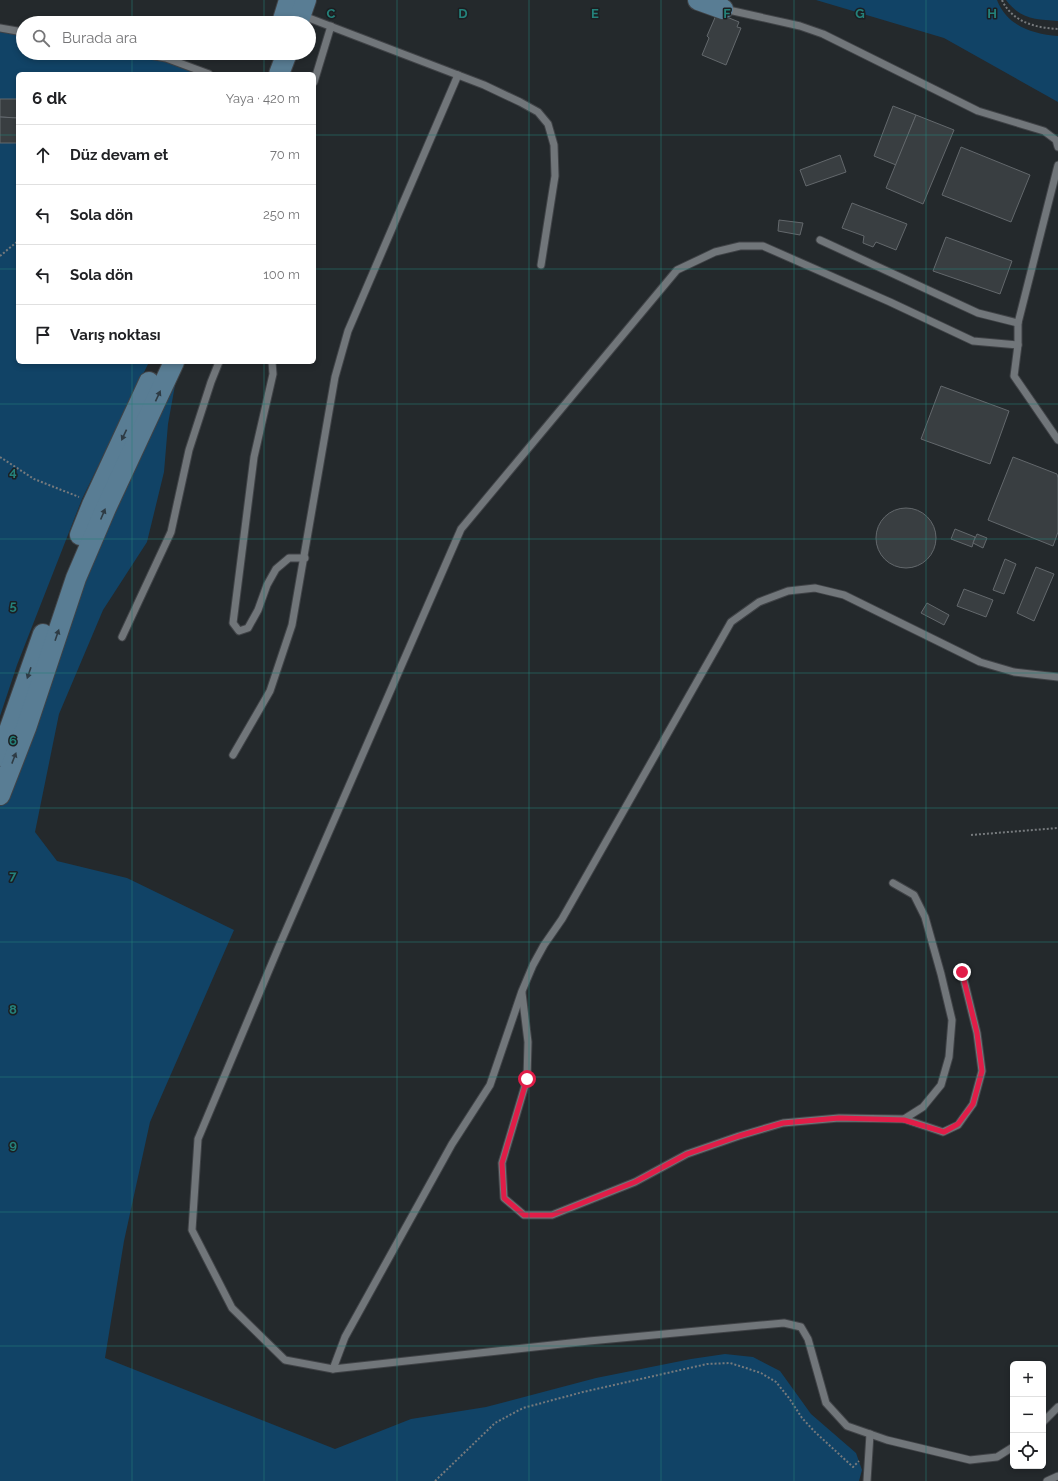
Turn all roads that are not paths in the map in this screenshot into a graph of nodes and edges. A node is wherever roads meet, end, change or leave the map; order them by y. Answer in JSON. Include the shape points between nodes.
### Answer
{"nodes":[{"id":1,"x":698,"y":0,"type":"edge"},
{"id":2,"x":723,"y":9,"type":"joint"},
{"id":3,"x":294,"y":12,"type":"edge"},
{"id":4,"x":305,"y":16,"type":"edge"},
{"id":5,"x":316,"y":20,"type":"edge"},
{"id":6,"x":331,"y":26,"type":"junction"},
{"id":7,"x":0,"y":28,"type":"edge"},
{"id":8,"x":16,"y":31,"type":"edge"},
{"id":9,"x":171,"y":60,"type":"edge"},
{"id":10,"x":271,"y":60,"type":"edge"},
{"id":11,"x":284,"y":60,"type":"edge"},
{"id":12,"x":204,"y":72,"type":"edge"},
{"id":13,"x":267,"y":72,"type":"edge"},
{"id":14,"x":280,"y":72,"type":"edge"},
{"id":15,"x":316,"y":75,"type":"edge"},
{"id":16,"x":458,"y":75,"type":"junction"},
{"id":17,"x":1058,"y":147,"type":"edge"},
{"id":18,"x":1058,"y":165,"type":"edge"},
{"id":19,"x":820,"y":240,"type":"dead end"},
{"id":20,"x":541,"y":265,"type":"dead end"},
{"id":21,"x":1018,"y":323,"type":"junction"},
{"id":22,"x":1018,"y":345,"type":"junction"},
{"id":23,"x":157,"y":364,"type":"edge"},
{"id":24,"x":173,"y":364,"type":"edge"},
{"id":25,"x":218,"y":364,"type":"edge"},
{"id":26,"x":272,"y":364,"type":"edge"},
{"id":27,"x":1058,"y":440,"type":"edge"},
{"id":28,"x":305,"y":558,"type":"junction"},
{"id":29,"x":122,"y":637,"type":"dead end"},
{"id":30,"x":1058,"y":677,"type":"edge"},
{"id":31,"x":0,"y":756,"type":"edge"},
{"id":32,"x":233,"y":756,"type":"dead end"},
{"id":33,"x":0,"y":795,"type":"edge"},
{"id":34,"x":893,"y":883,"type":"dead end"},
{"id":35,"x":962,"y":972,"type":"dead end"},
{"id":36,"x":522,"y":991,"type":"junction"},
{"id":37,"x":904,"y":1120,"type":"junction"},
{"id":38,"x":333,"y":1369,"type":"junction"},
{"id":39,"x":1058,"y":1407,"type":"edge"},
{"id":40,"x":1046,"y":1419,"type":"edge"},
{"id":41,"x":870,"y":1434,"type":"junction"},
{"id":42,"x":1010,"y":1449,"type":"edge"},
{"id":43,"x":1058,"y":1476,"type":"edge"},
{"id":44,"x":867,"y":1481,"type":"edge"},
{"id":45,"x":1048,"y":1481,"type":"edge"}],
"edges":[{"from":1,"to":2,"type":"main road"},
{"from":2,"to":17,"type":"lane","via":[[800,26],[823,34],[978,111],[1044,131],[1056,140]]},
{"from":3,"to":4,"type":"lane"},
{"from":5,"to":6,"type":"lane"},
{"from":6,"to":15,"type":"lane"},
{"from":6,"to":16,"type":"lane"},
{"from":7,"to":8,"type":"lane"},
{"from":9,"to":12,"type":"lane"},
{"from":10,"to":13,"type":"main road"},
{"from":11,"to":14,"type":"main road"},
{"from":16,"to":20,"type":"lane","via":[[520,102],[538,112],[548,124],[554,145],[555,176]]},
{"from":16,"to":28,"type":"lane","via":[[348,331],[335,377]]},
{"from":18,"to":21,"type":"lane"},
{"from":19,"to":21,"type":"lane","via":[[978,313]]},
{"from":21,"to":22,"type":"lane"},
{"from":22,"to":27,"type":"lane","via":[[1014,376]]},
{"from":22,"to":38,"type":"lane","via":[[973,341],[763,246],[740,246],[715,252],[677,270],[461,529],[198,1139],[192,1230],[232,1308],[285,1360]]},
{"from":23,"to":31,"type":"main road","one_way":true,"via":[[93,502]]},
{"from":33,"to":24,"type":"main road","one_way":true,"via":[[26,728],[76,578]]},
{"from":25,"to":29,"type":"lane","via":[[189,450],[171,532]]},
{"from":26,"to":28,"type":"lane","via":[[273,374],[254,457],[233,623],[239,631],[248,628],[276,569],[289,558]]},
{"from":28,"to":32,"type":"lane","via":[[292,625],[270,691]]},
{"from":30,"to":36,"type":"lane","via":[[1014,672],[980,662],[844,595],[814,588],[788,591],[759,602],[731,622],[562,919],[544,945]]},
{"from":34,"to":37,"type":"lane","via":[[914,895],[924,917],[952,1020],[949,1057],[941,1085],[924,1107]]},
{"from":35,"to":37,"type":"lane","via":[[977,1033],[982,1071],[973,1104],[958,1124],[944,1132]]},
{"from":36,"to":37,"type":"lane","via":[[528,1042],[527,1079],[502,1163],[504,1198],[524,1215],[552,1215],[635,1182],[687,1154],[783,1123],[839,1118]]},
{"from":36,"to":38,"type":"lane","via":[[490,1085],[452,1144],[345,1337]]},
{"from":38,"to":41,"type":"lane","via":[[589,1340],[784,1323],[802,1327],[808,1339],[826,1403],[847,1426]]},
{"from":39,"to":40,"type":"lane"},
{"from":41,"to":42,"type":"lane","via":[[970,1460],[997,1457]]},
{"from":41,"to":44,"type":"lane"},
{"from":43,"to":45,"type":"lane"}]}
